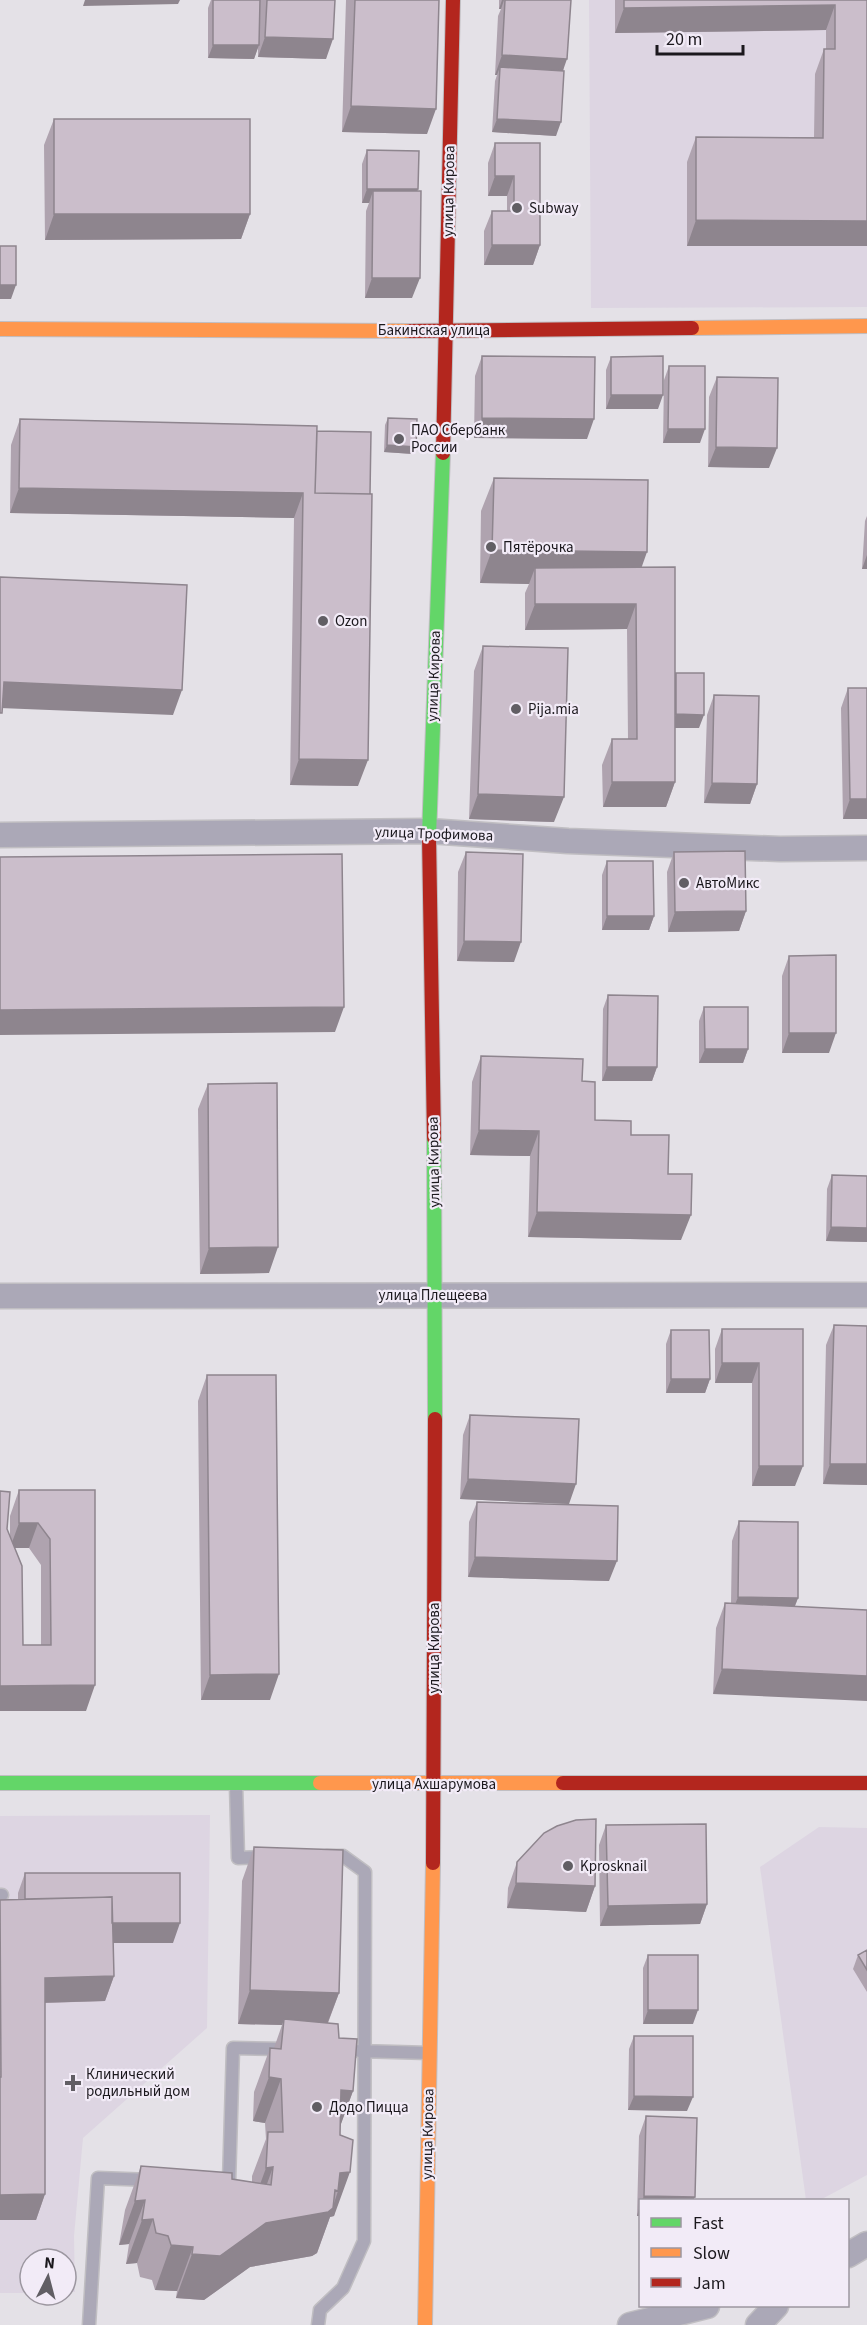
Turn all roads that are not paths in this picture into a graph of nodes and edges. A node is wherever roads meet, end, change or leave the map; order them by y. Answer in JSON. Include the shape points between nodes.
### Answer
{"nodes":[{"id":1,"x":453,"y":0,"type":"edge"},
{"id":2,"x":867,"y":326,"type":"edge"},
{"id":3,"x":0,"y":329,"type":"edge"},
{"id":4,"x":447,"y":331,"type":"junction"},
{"id":5,"x":429,"y":831,"type":"junction"},
{"id":6,"x":0,"y":835,"type":"edge"},
{"id":7,"x":867,"y":848,"type":"edge"},
{"id":8,"x":436,"y":1294,"type":"junction"},
{"id":9,"x":867,"y":1295,"type":"edge"},
{"id":10,"x":0,"y":1296,"type":"edge"},
{"id":11,"x":0,"y":1783,"type":"edge"},
{"id":12,"x":867,"y":1783,"type":"edge"},
{"id":13,"x":236,"y":1784,"type":"junction"},
{"id":14,"x":434,"y":1784,"type":"junction"},
{"id":15,"x":320,"y":1856,"type":"edge"},
{"id":16,"x":273,"y":1857,"type":"edge"},
{"id":17,"x":299,"y":2050,"type":"edge"},
{"id":18,"x":344,"y":2051,"type":"edge"},
{"id":19,"x":366,"y":2052,"type":"junction"},
{"id":20,"x":430,"y":2053,"type":"junction"},
{"id":21,"x":170,"y":2180,"type":"edge"},
{"id":22,"x":205,"y":2181,"type":"edge"},
{"id":23,"x":867,"y":2244,"type":"edge"},
{"id":24,"x":849,"y":2253,"type":"edge"},
{"id":25,"x":703,"y":2307,"type":"edge"},
{"id":26,"x":775,"y":2307,"type":"edge"},
{"id":27,"x":89,"y":2325,"type":"edge"},
{"id":28,"x":318,"y":2325,"type":"edge"},
{"id":29,"x":425,"y":2325,"type":"edge"},
{"id":30,"x":630,"y":2325,"type":"edge"},
{"id":31,"x":758,"y":2325,"type":"edge"}],
"edges":[{"from":1,"to":4,"type":"main road","name":"улица Кирова"},
{"from":2,"to":4,"type":"main road","name":"Бакинская улица"},
{"from":3,"to":4,"type":"main road","name":"Бакинская улица"},
{"from":4,"to":5,"type":"main road","name":"улица Кирова"},
{"from":5,"to":6,"type":"street","name":"улица Трофимова"},
{"from":5,"to":7,"type":"street","name":"улица Трофимова","via":[[768,849]]},
{"from":5,"to":8,"type":"main road","name":"улица Кирова"},
{"from":8,"to":9,"type":"street","name":"улица Плещеева"},
{"from":8,"to":10,"type":"street","name":"улица Плещеева"},
{"from":8,"to":14,"type":"main road","name":"улица Кирова"},
{"from":11,"to":13,"type":"main road","name":"улица Ахшарумова"},
{"from":12,"to":14,"type":"main road","name":"улица Ахшарумова"},
{"from":13,"to":14,"type":"main road","name":"улица Ахшарумова"},
{"from":13,"to":16,"type":"lane","via":[[238,1858]]},
{"from":14,"to":20,"type":"main road","name":"улица Кирова"},
{"from":15,"to":19,"type":"lane","via":[[343,1856],[365,1872]]},
{"from":17,"to":22,"type":"lane","via":[[233,2048],[229,2182]]},
{"from":18,"to":19,"type":"lane"},
{"from":19,"to":20,"type":"lane"},
{"from":19,"to":28,"type":"lane","via":[[364,2241],[343,2288],[320,2310]]},
{"from":20,"to":29,"type":"main road","name":"улица Кирова"},
{"from":21,"to":27,"type":"lane","via":[[98,2178]]},
{"from":23,"to":24,"type":"street"},
{"from":25,"to":30,"type":"street"},
{"from":26,"to":31,"type":"street"}]}
